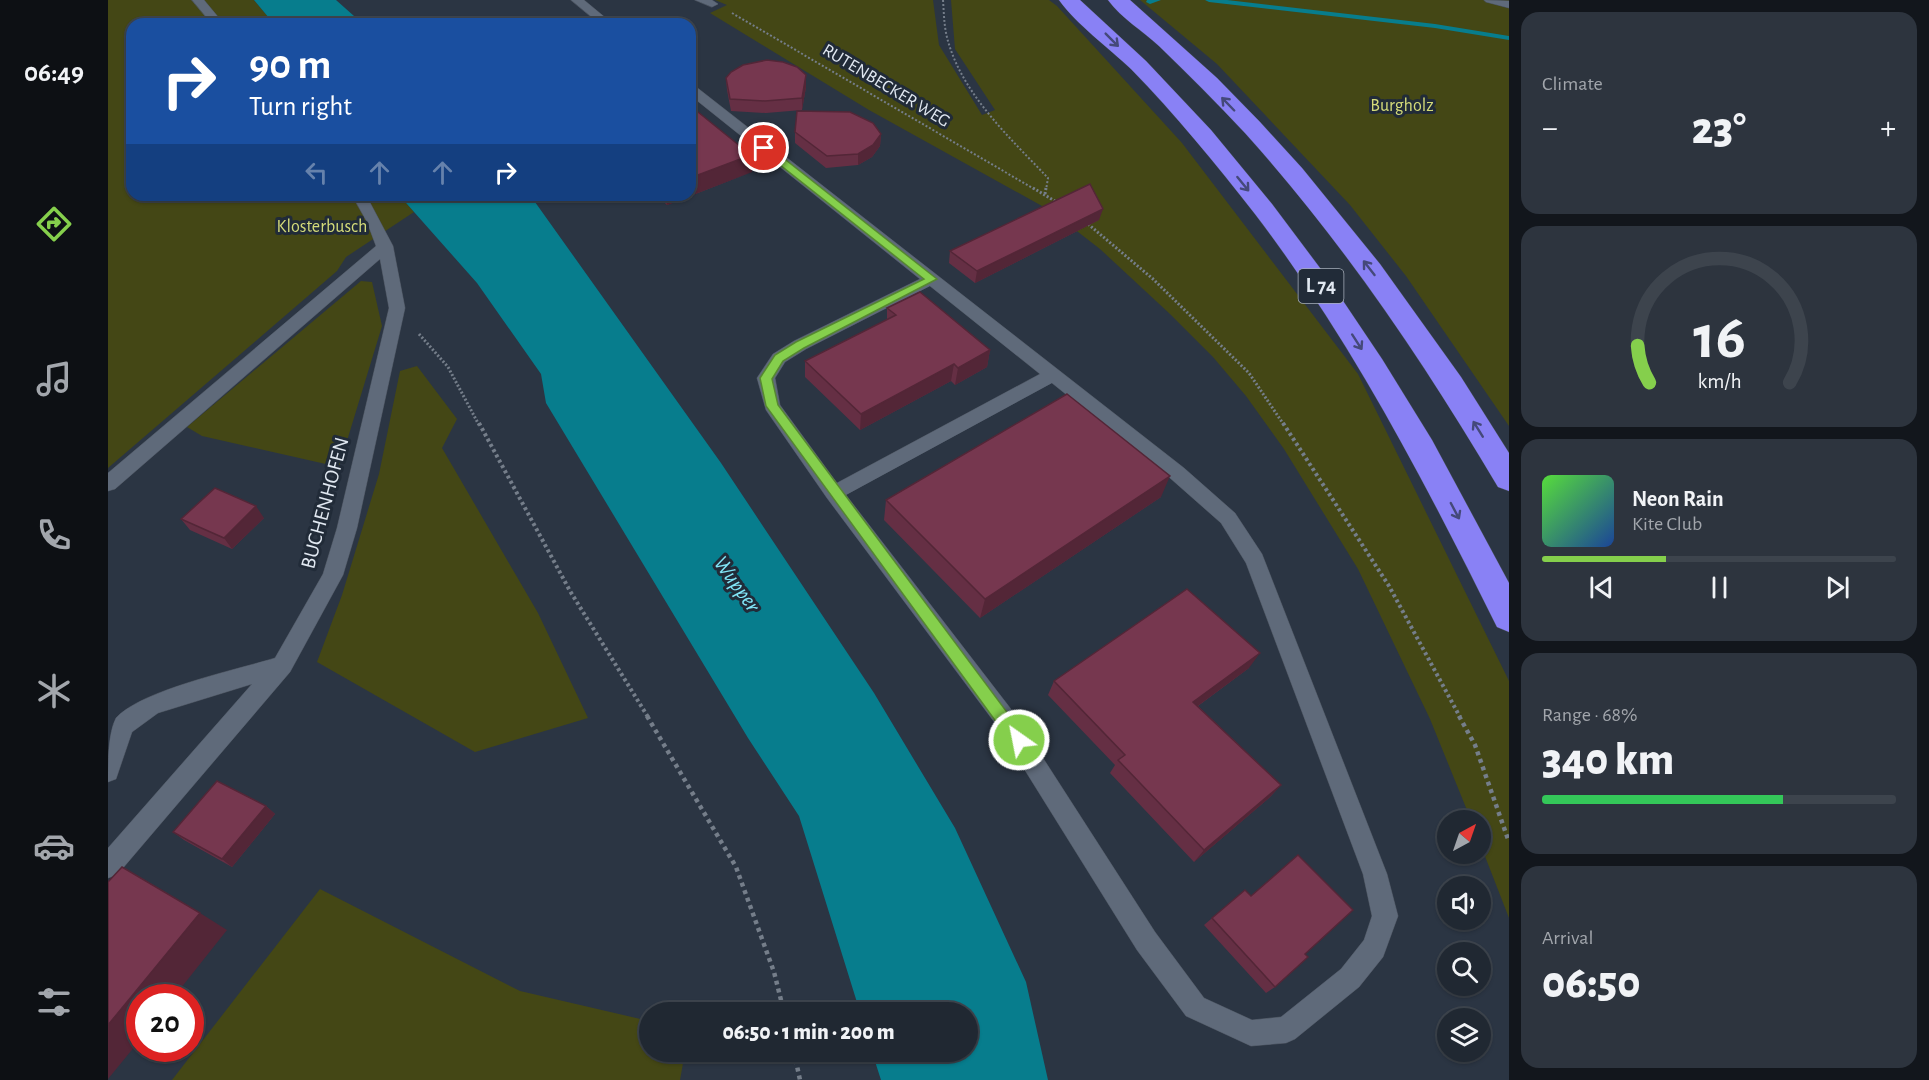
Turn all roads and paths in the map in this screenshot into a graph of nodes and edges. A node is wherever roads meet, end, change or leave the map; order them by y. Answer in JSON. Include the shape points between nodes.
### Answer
{"nodes":[{"id":1,"x":198,"y":0,"type":"edge"},
{"id":2,"x":577,"y":0,"type":"edge"},
{"id":3,"x":943,"y":0,"type":"edge"},
{"id":4,"x":1069,"y":0,"type":"edge"},
{"id":5,"x":1118,"y":0,"type":"edge"},
{"id":6,"x":1490,"y":0,"type":"edge"},
{"id":7,"x":706,"y":2,"type":"edge"},
{"id":8,"x":1509,"y":5,"type":"edge"},
{"id":9,"x":213,"y":18,"type":"edge"},
{"id":10,"x":600,"y":18,"type":"edge"},
{"id":11,"x":696,"y":94,"type":"edge"},
{"id":12,"x":1045,"y":194,"type":"junction"},
{"id":13,"x":362,"y":201,"type":"edge"},
{"id":14,"x":1069,"y":209,"type":"edge"},
{"id":15,"x":1085,"y":221,"type":"edge"},
{"id":16,"x":385,"y":246,"type":"junction"},
{"id":17,"x":932,"y":279,"type":"junction"},
{"id":18,"x":397,"y":308,"type":"junction"},
{"id":19,"x":1053,"y":375,"type":"junction"},
{"id":20,"x":1509,"y":479,"type":"edge"},
{"id":21,"x":108,"y":484,"type":"edge"},
{"id":22,"x":834,"y":493,"type":"junction"},
{"id":23,"x":1509,"y":617,"type":"edge"},
{"id":24,"x":282,"y":665,"type":"junction"},
{"id":25,"x":108,"y":771,"type":"edge"},
{"id":26,"x":1509,"y":842,"type":"edge"},
{"id":27,"x":108,"y":866,"type":"edge"},
{"id":28,"x":782,"y":1002,"type":"edge"},
{"id":29,"x":796,"y":1062,"type":"edge"},
{"id":30,"x":800,"y":1080,"type":"edge"}],
"edges":[{"from":1,"to":9,"type":"lane"},
{"from":2,"to":10,"type":"lane"},
{"from":3,"to":12,"type":"path","via":[[948,42],[957,66],[999,126],[1048,178]]},
{"from":4,"to":23,"type":"highway","number":"L 74","one_way":true,"via":[[1146,73],[1217,152],[1316,278],[1440,482]]},
{"from":20,"to":5,"type":"highway","number":"L 74","one_way":true,"via":[[1443,371],[1322,208],[1193,68]]},
{"from":6,"to":8,"type":"lane"},
{"from":7,"to":12,"type":"path","name":"RUTENBECKER WEG","via":[[779,38]]},
{"from":11,"to":17,"type":"lane"},
{"from":12,"to":14,"type":"path","name":"RUTENBECKER WEG"},
{"from":13,"to":16,"type":"lane","name":"BUCHENHOFEN"},
{"from":15,"to":26,"type":"path","via":[[1153,279],[1249,373],[1389,586],[1475,745]]},
{"from":16,"to":18,"type":"lane","name":"BUCHENHOFEN"},
{"from":16,"to":21,"type":"lane"},
{"from":17,"to":19,"type":"lane"},
{"from":17,"to":22,"type":"lane","via":[[800,345],[779,358],[766,378],[772,406]]},
{"from":18,"to":24,"type":"lane","name":"BUCHENHOFEN","via":[[350,517],[333,575]]},
{"from":18,"to":28,"type":"path","via":[[448,367],[570,591],[736,867]]},
{"from":19,"to":22,"type":"lane"},
{"from":19,"to":22,"type":"lane","via":[[1228,518],[1255,560],[1375,874],[1385,916],[1374,948],[1350,978],[1286,1030],[1251,1034],[1195,1007],[1146,941],[1006,720]]},
{"from":24,"to":25,"type":"lane","via":[[151,705],[123,726]]},
{"from":24,"to":27,"type":"lane","name":"BUCHENHOFEN"},
{"from":29,"to":30,"type":"path"}]}
